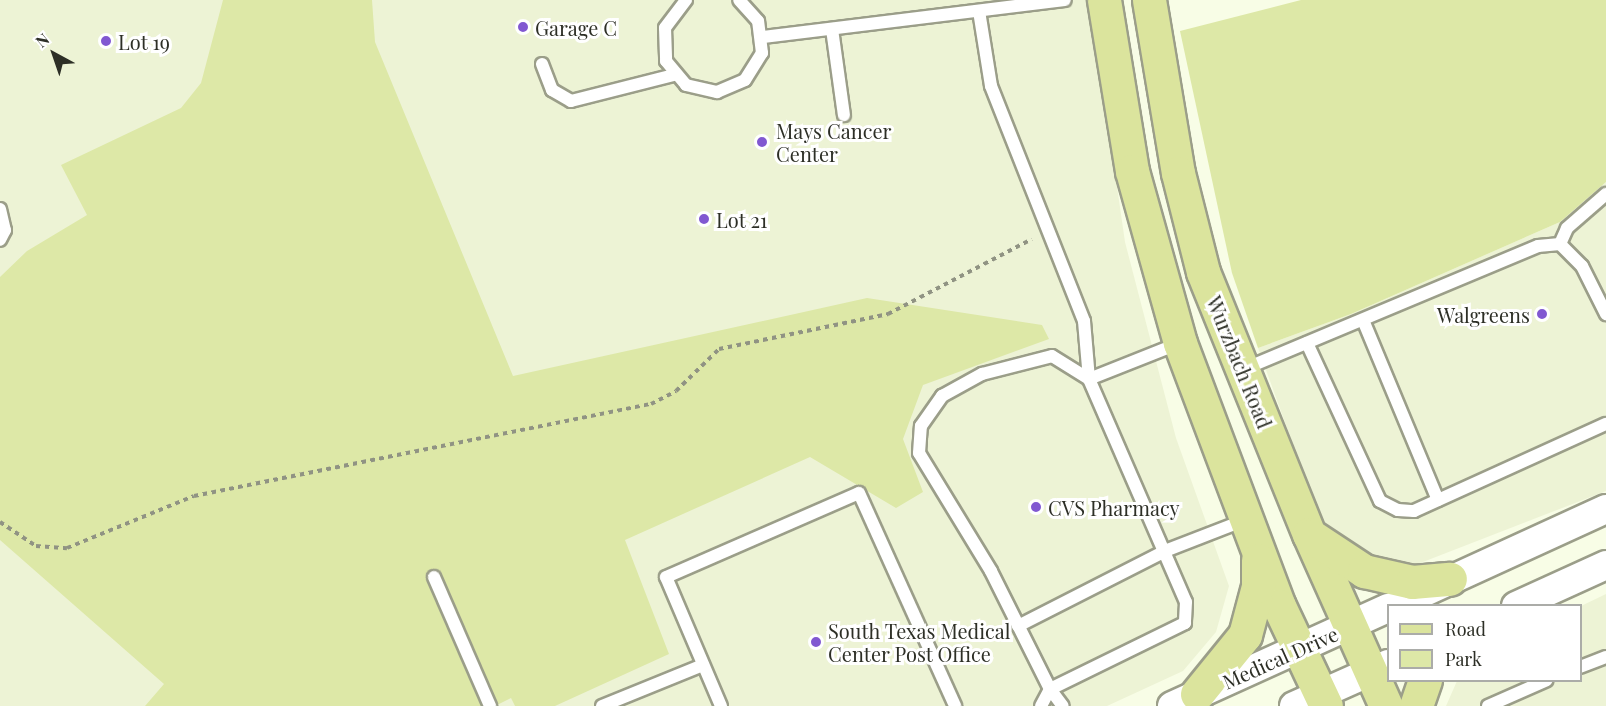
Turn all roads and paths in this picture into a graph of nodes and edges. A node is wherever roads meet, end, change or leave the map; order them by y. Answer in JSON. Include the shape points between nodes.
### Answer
{"nodes":[{"id":1,"x":686,"y":0,"type":"edge"},
{"id":2,"x":739,"y":0,"type":"edge"},
{"id":3,"x":1065,"y":0,"type":"edge"},
{"id":4,"x":1104,"y":0,"type":"edge"},
{"id":5,"x":1149,"y":0,"type":"edge"},
{"id":6,"x":979,"y":11,"type":"junction"},
{"id":7,"x":832,"y":29,"type":"junction"},
{"id":8,"x":763,"y":37,"type":"junction"},
{"id":9,"x":542,"y":64,"type":"dead end"},
{"id":10,"x":674,"y":75,"type":"junction"},
{"id":11,"x":844,"y":116,"type":"dead end"},
{"id":12,"x":1606,"y":194,"type":"edge"},
{"id":13,"x":0,"y":209,"type":"edge"},
{"id":14,"x":1049,"y":231,"type":"junction"},
{"id":15,"x":0,"y":240,"type":"edge"},
{"id":16,"x":1560,"y":244,"type":"junction"},
{"id":17,"x":1606,"y":314,"type":"edge"},
{"id":18,"x":1363,"y":320,"type":"junction"},
{"id":19,"x":1180,"y":343,"type":"junction"},
{"id":20,"x":1307,"y":343,"type":"junction"},
{"id":21,"x":1243,"y":370,"type":"junction"},
{"id":22,"x":1089,"y":379,"type":"junction"},
{"id":23,"x":1606,"y":424,"type":"edge"},
{"id":24,"x":1438,"y":500,"type":"junction"},
{"id":25,"x":1606,"y":509,"type":"edge"},
{"id":26,"x":1246,"y":520,"type":"junction"},
{"id":27,"x":0,"y":522,"type":"edge"},
{"id":28,"x":1309,"y":534,"type":"junction"},
{"id":29,"x":1165,"y":551,"type":"junction"},
{"id":30,"x":1258,"y":552,"type":"junction"},
{"id":31,"x":1606,"y":565,"type":"edge"},
{"id":32,"x":435,"y":577,"type":"dead end"},
{"id":33,"x":1450,"y":579,"type":"junction"},
{"id":34,"x":1398,"y":604,"type":"edge"},
{"id":35,"x":1520,"y":604,"type":"edge"},
{"id":36,"x":1387,"y":609,"type":"edge"},
{"id":37,"x":1018,"y":626,"type":"junction"},
{"id":38,"x":1349,"y":626,"type":"junction"},
{"id":39,"x":1300,"y":648,"type":"junction"},
{"id":40,"x":1606,"y":657,"type":"edge"},
{"id":41,"x":703,"y":665,"type":"junction"},
{"id":42,"x":1582,"y":667,"type":"edge"},
{"id":43,"x":1379,"y":669,"type":"edge"},
{"id":44,"x":1425,"y":682,"type":"edge"},
{"id":45,"x":1545,"y":682,"type":"edge"},
{"id":46,"x":1050,"y":689,"type":"junction"},
{"id":47,"x":1185,"y":700,"type":"edge"},
{"id":48,"x":1314,"y":702,"type":"edge"},
{"id":49,"x":490,"y":706,"type":"edge"},
{"id":50,"x":602,"y":706,"type":"edge"},
{"id":51,"x":720,"y":706,"type":"edge"},
{"id":52,"x":956,"y":706,"type":"edge"},
{"id":53,"x":1041,"y":706,"type":"edge"},
{"id":54,"x":1063,"y":706,"type":"edge"},
{"id":55,"x":1386,"y":706,"type":"edge"},
{"id":56,"x":1416,"y":706,"type":"edge"},
{"id":57,"x":1488,"y":706,"type":"edge"}],
"edges":[{"from":1,"to":10,"type":"lane","via":[[664,28],[666,61]]},
{"from":2,"to":8,"type":"lane","via":[[758,21]]},
{"from":3,"to":6,"type":"lane"},
{"from":4,"to":19,"type":"main road","via":[[1132,171]]},
{"from":5,"to":21,"type":"main road","name":"Wurzbach Road","via":[[1178,173],[1203,272]]},
{"from":6,"to":7,"type":"lane"},
{"from":6,"to":14,"type":"lane","via":[[991,86]]},
{"from":7,"to":8,"type":"lane"},
{"from":7,"to":11,"type":"lane"},
{"from":8,"to":10,"type":"lane","via":[[756,68],[732,88],[701,91]]},
{"from":9,"to":10,"type":"lane","via":[[552,90],[571,101]]},
{"from":12,"to":16,"type":"lane","via":[[1567,228]]},
{"from":13,"to":15,"type":"lane","via":[[5,230]]},
{"from":14,"to":22,"type":"lane","via":[[1084,321]]},
{"from":14,"to":27,"type":"path","via":[[972,266],[888,314],[719,349],[676,391],[651,404],[194,496],[67,548],[36,546]]},
{"from":16,"to":17,"type":"lane","via":[[1582,266]]},
{"from":16,"to":18,"type":"lane","via":[[1538,246]]},
{"from":18,"to":20,"type":"lane"},
{"from":18,"to":24,"type":"lane"},
{"from":19,"to":22,"type":"lane"},
{"from":19,"to":26,"type":"main road"},
{"from":20,"to":21,"type":"lane"},
{"from":20,"to":24,"type":"lane","via":[[1380,501],[1414,511]]},
{"from":21,"to":28,"type":"main road","name":"Wurzbach Road"},
{"from":22,"to":29,"type":"lane"},
{"from":22,"to":37,"type":"lane","via":[[1052,356],[982,374],[942,396],[921,426],[919,453]]},
{"from":23,"to":24,"type":"lane"},
{"from":25,"to":33,"type":"street"},
{"from":26,"to":29,"type":"lane"},
{"from":26,"to":30,"type":"main road"},
{"from":28,"to":33,"type":"main road","via":[[1364,571],[1412,582]]},
{"from":28,"to":38,"type":"main road","name":"Wurzbach Road"},
{"from":29,"to":37,"type":"lane"},
{"from":29,"to":46,"type":"lane","via":[[1186,602],[1185,623]]},
{"from":30,"to":39,"type":"main road"},
{"from":30,"to":47,"type":"main road","via":[[1258,586],[1245,635]]},
{"from":31,"to":35,"type":"street"},
{"from":32,"to":49,"type":"lane"},
{"from":33,"to":34,"type":"street"},
{"from":36,"to":38,"type":"street","name":"Medical Drive"},
{"from":37,"to":46,"type":"lane"},
{"from":38,"to":39,"type":"street","name":"Medical Drive"},
{"from":38,"to":43,"type":"main road","name":"Wurzbach Road"},
{"from":39,"to":47,"type":"street","name":"Medical Drive"},
{"from":39,"to":48,"type":"main road"},
{"from":40,"to":42,"type":"lane"},
{"from":41,"to":50,"type":"lane"},
{"from":41,"to":51,"type":"lane"},
{"from":41,"to":52,"type":"lane","via":[[666,577],[859,493]]},
{"from":43,"to":48,"type":"street"},
{"from":43,"to":55,"type":"main road","name":"Wurzbach Road"},
{"from":44,"to":56,"type":"main road"},
{"from":45,"to":57,"type":"lane"},
{"from":46,"to":53,"type":"lane"},
{"from":46,"to":54,"type":"lane"}]}
